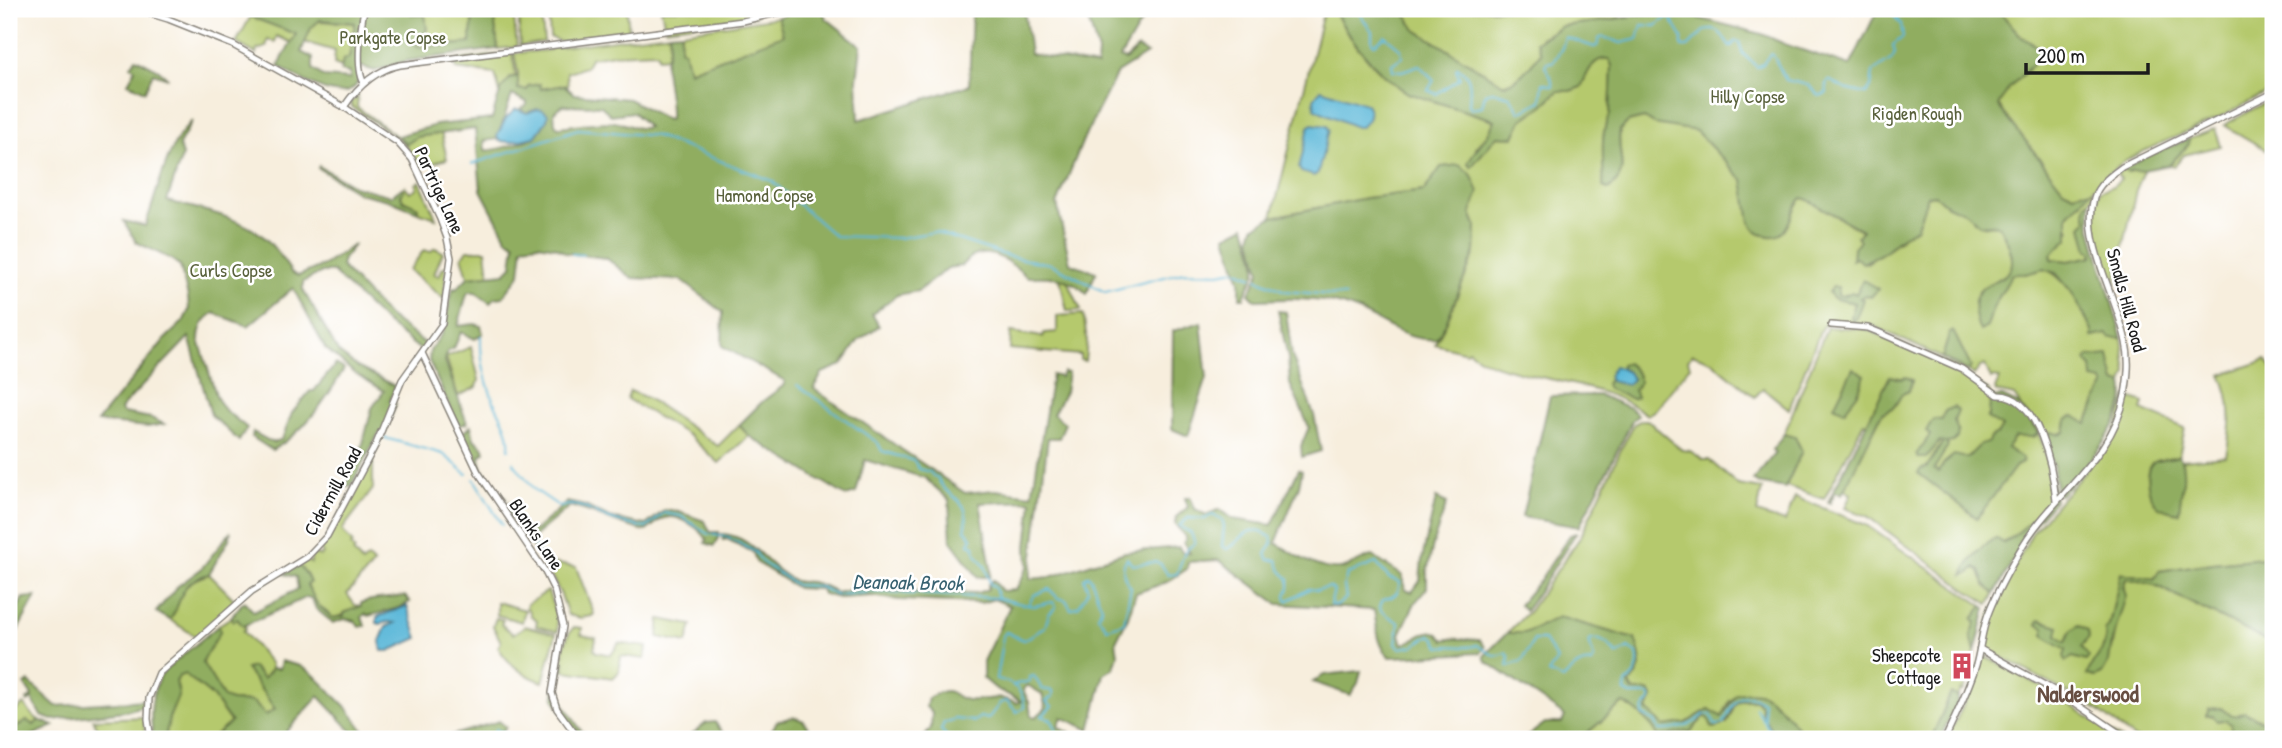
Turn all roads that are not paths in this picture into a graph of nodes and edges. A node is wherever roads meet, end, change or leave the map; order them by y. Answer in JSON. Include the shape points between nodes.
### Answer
{"nodes":[{"id":1,"x":135,"y":9,"type":"edge"},
{"id":2,"x":364,"y":9,"type":"edge"},
{"id":3,"x":794,"y":9,"type":"edge"},
{"id":4,"x":364,"y":83,"type":"junction"},
{"id":5,"x":2273,"y":93,"type":"edge"},
{"id":6,"x":344,"y":107,"type":"junction"},
{"id":7,"x":1831,"y":325,"type":"dead end"},
{"id":8,"x":422,"y":353,"type":"junction"},
{"id":9,"x":2056,"y":502,"type":"junction"},
{"id":10,"x":1980,"y":649,"type":"junction"},
{"id":11,"x":151,"y":739,"type":"edge"},
{"id":12,"x":579,"y":739,"type":"edge"},
{"id":13,"x":1945,"y":739,"type":"edge"},
{"id":14,"x":2128,"y":739,"type":"edge"}],
"edges":[{"from":1,"to":6,"type":"street","name":"Partrige Lane","via":[[218,38]]},
{"from":2,"to":4,"type":"street","via":[[360,74]]},
{"from":3,"to":4,"type":"street","via":[[743,21],[400,65]]},
{"from":4,"to":6,"type":"street"},
{"from":5,"to":9,"type":"street","name":"Smalls Hill Road","via":[[2122,167],[2095,195],[2093,230],[2126,340],[2129,372],[2114,427]]},
{"from":6,"to":8,"type":"street","name":"Partrige Lane","via":[[409,153],[447,238],[451,258],[444,316]]},
{"from":7,"to":9,"type":"street","via":[[1878,332],[1962,369],[1997,395],[2017,400],[2047,450]]},
{"from":8,"to":11,"type":"street","name":"Cidermill Road","via":[[402,380],[376,444],[325,540],[307,557],[251,591],[159,673],[149,698]]},
{"from":8,"to":12,"type":"street","name":"Blanks Lane","via":[[478,472],[554,590],[563,626],[552,693],[562,718]]},
{"from":9,"to":10,"type":"street","name":"Smalls Hill Road","via":[[2018,553],[1990,608]]},
{"from":10,"to":13,"type":"street","name":"Smalls Hill Road"},
{"from":10,"to":14,"type":"street","via":[[2074,701]]}]}
